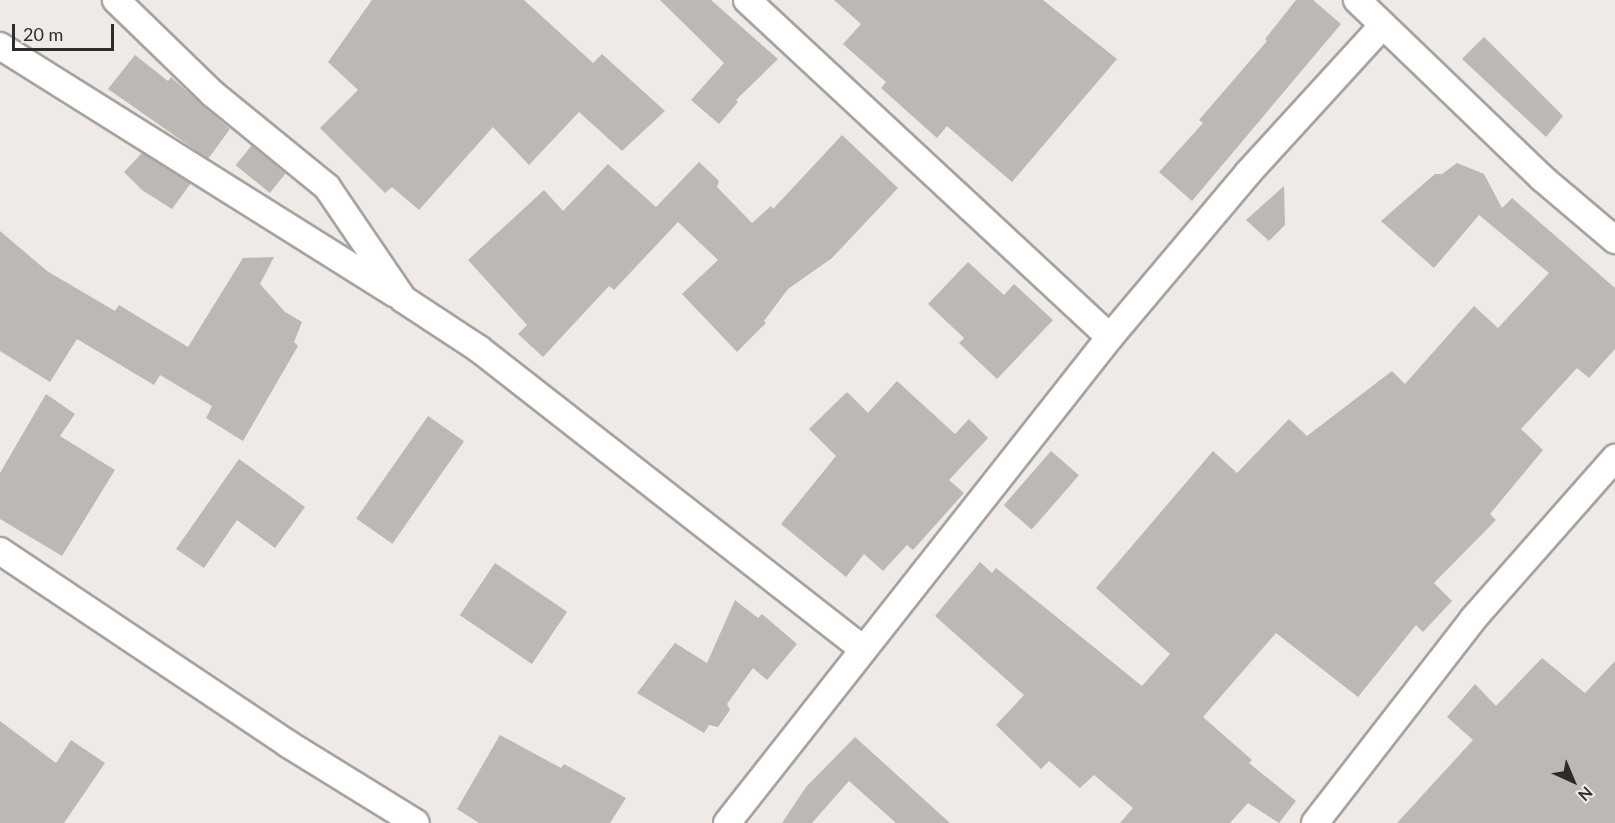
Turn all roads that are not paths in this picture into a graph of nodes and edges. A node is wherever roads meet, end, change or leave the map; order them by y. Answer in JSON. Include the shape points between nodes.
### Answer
{"nodes":[{"id":1,"x":116,"y":0,"type":"edge"},
{"id":2,"x":747,"y":0,"type":"edge"},
{"id":3,"x":1357,"y":0,"type":"edge"},
{"id":4,"x":1382,"y":26,"type":"junction"},
{"id":5,"x":0,"y":46,"type":"edge"},
{"id":6,"x":1615,"y":240,"type":"edge"},
{"id":7,"x":403,"y":299,"type":"junction"},
{"id":8,"x":1110,"y":337,"type":"junction"},
{"id":9,"x":1615,"y":458,"type":"edge"},
{"id":10,"x":0,"y":551,"type":"edge"},
{"id":11,"x":862,"y":648,"type":"junction"},
{"id":12,"x":416,"y":823,"type":"edge"},
{"id":13,"x":727,"y":823,"type":"edge"},
{"id":14,"x":1315,"y":823,"type":"edge"}],
"edges":[{"from":1,"to":7,"type":"street","via":[[213,94],[327,187]]},
{"from":2,"to":8,"type":"street"},
{"from":3,"to":4,"type":"street"},
{"from":4,"to":6,"type":"street","via":[[1542,178]]},
{"from":4,"to":8,"type":"street","via":[[1248,174]]},
{"from":5,"to":7,"type":"street"},
{"from":7,"to":11,"type":"street","via":[[479,349]]},
{"from":8,"to":11,"type":"street"},
{"from":9,"to":14,"type":"street","via":[[1473,619]]},
{"from":10,"to":12,"type":"street","via":[[288,744]]},
{"from":11,"to":13,"type":"street"}]}
